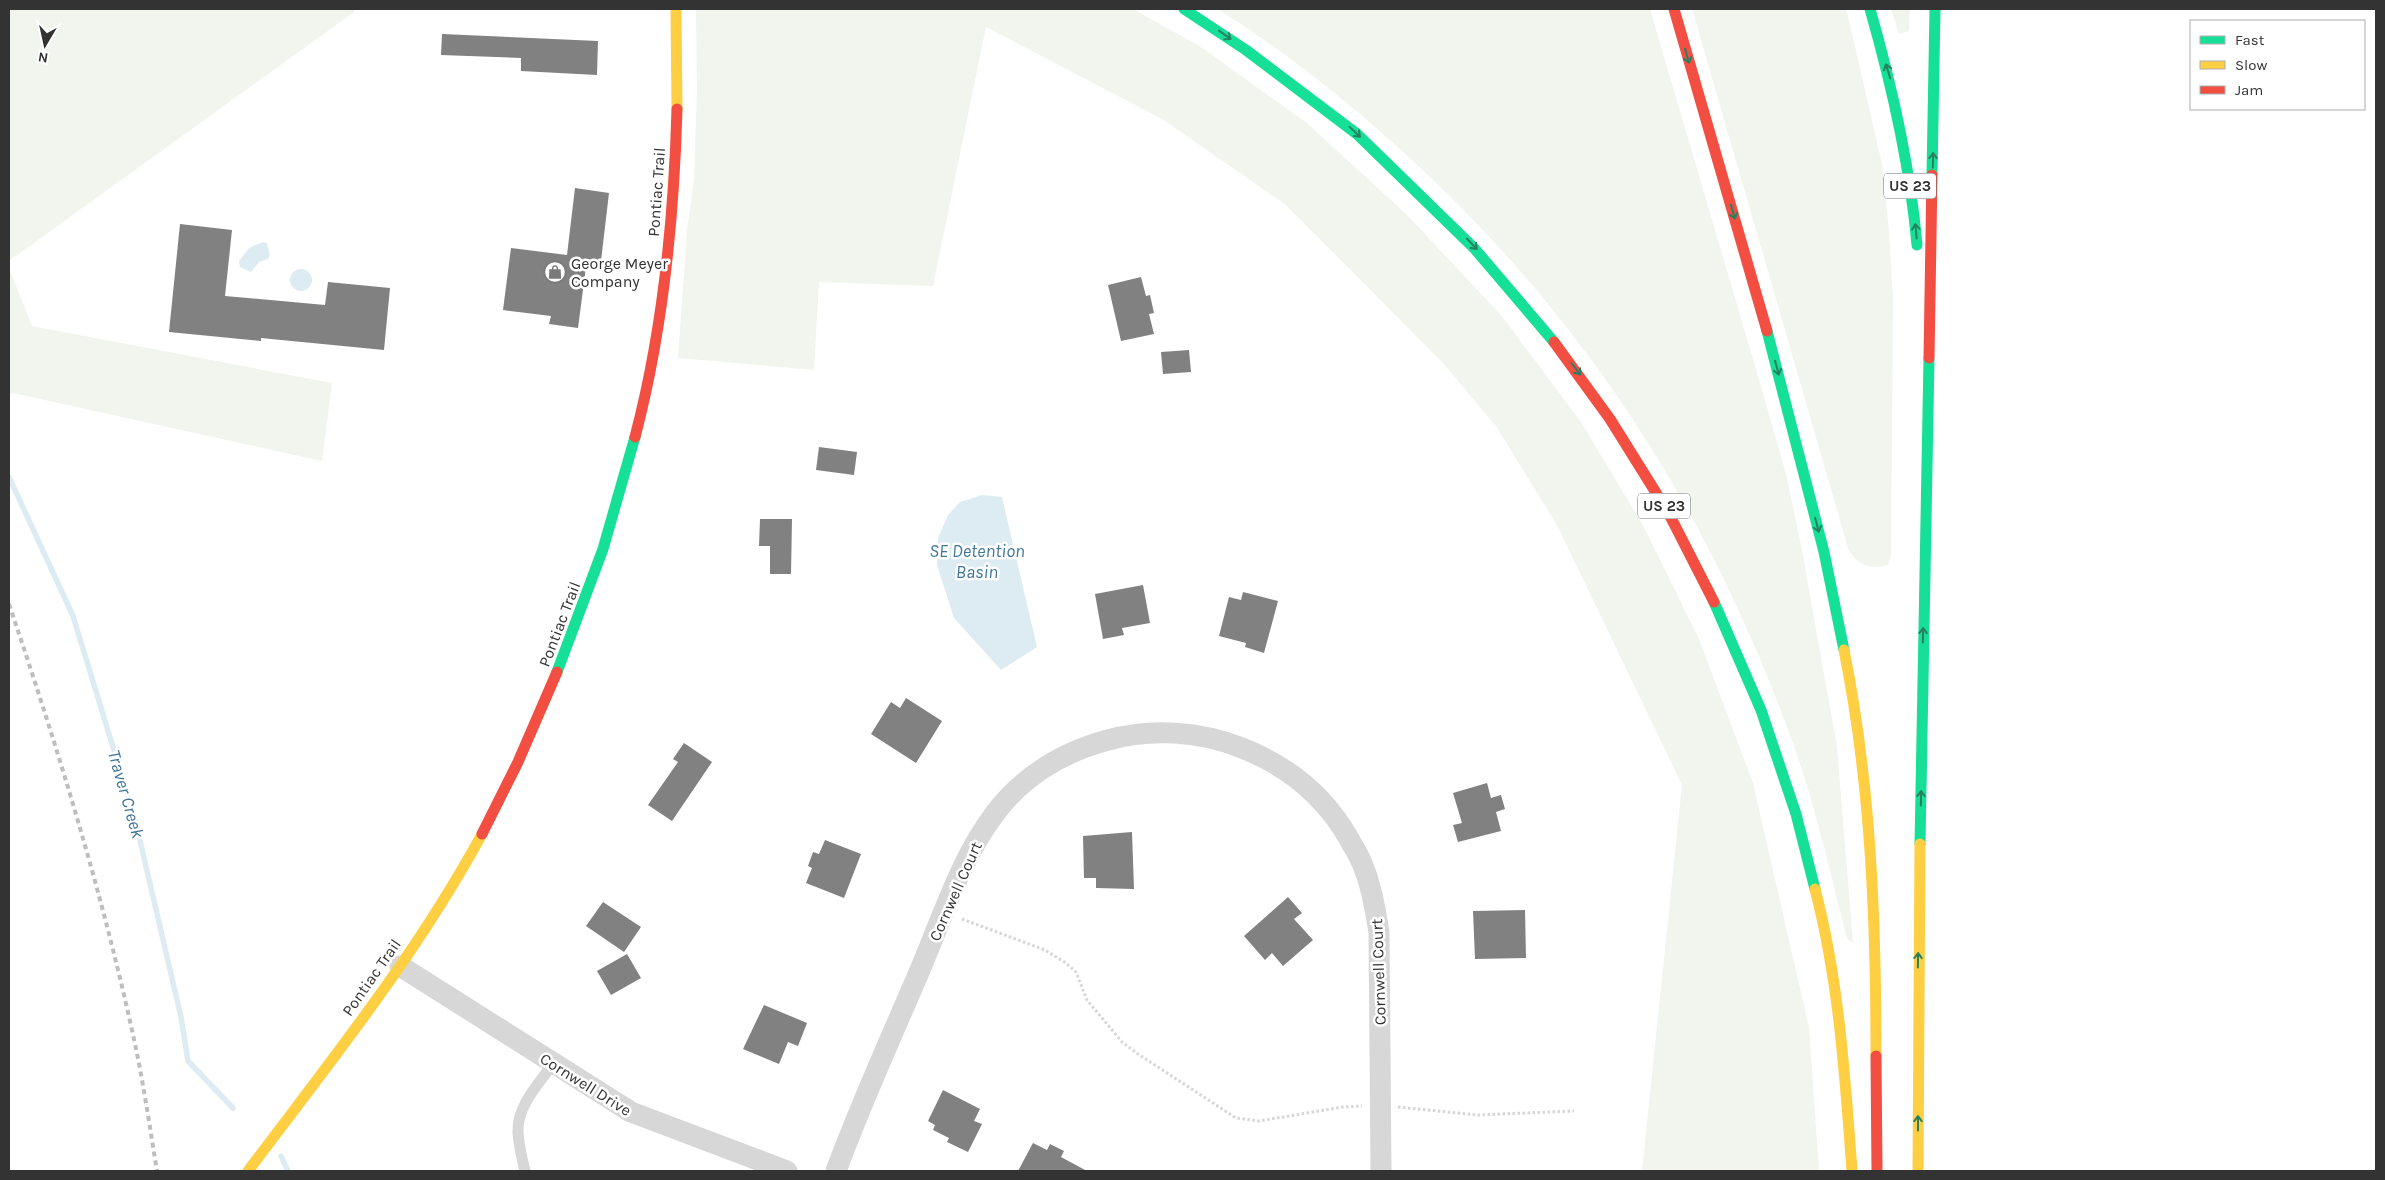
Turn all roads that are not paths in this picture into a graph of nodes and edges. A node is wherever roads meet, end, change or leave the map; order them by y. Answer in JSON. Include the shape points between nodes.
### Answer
{"nodes":[{"id":1,"x":676,"y":9,"type":"edge"},
{"id":2,"x":1184,"y":9,"type":"edge"},
{"id":3,"x":1674,"y":9,"type":"edge"},
{"id":4,"x":1870,"y":9,"type":"edge"},
{"id":5,"x":1935,"y":9,"type":"edge"},
{"id":6,"x":1928,"y":366,"type":"junction"},
{"id":7,"x":400,"y":966,"type":"junction"},
{"id":8,"x":553,"y":1064,"type":"junction"},
{"id":9,"x":248,"y":1171,"type":"edge"},
{"id":10,"x":525,"y":1171,"type":"edge"},
{"id":11,"x":787,"y":1171,"type":"edge"},
{"id":12,"x":836,"y":1171,"type":"edge"},
{"id":13,"x":1381,"y":1171,"type":"edge"},
{"id":14,"x":1852,"y":1171,"type":"edge"},
{"id":15,"x":1877,"y":1171,"type":"edge"},
{"id":16,"x":1918,"y":1171,"type":"edge"}],
"edges":[{"from":1,"to":7,"type":"main road","name":"Pontiac Trail","via":[[677,130],[669,242],[652,363],[632,455],[570,646],[529,737],[501,797],[456,878]]},
{"from":2,"to":14,"type":"main road","number":"US 23","one_way":true,"via":[[1211,25],[1344,122],[1441,211],[1506,281],[1577,371],[1629,446],[1692,554],[1765,717],[1802,833],[1824,922],[1843,1043]]},
{"from":3,"to":15,"type":"main road","one_way":true,"via":[[1761,307],[1824,552],[1848,669],[1866,794],[1876,949]]},
{"from":6,"to":4,"type":"main road","number":"US 23","one_way":true,"via":[[1912,202],[1891,81]]},
{"from":6,"to":5,"type":"main road","one_way":true},
{"from":16,"to":6,"type":"main road","number":"US 23","one_way":true,"via":[[1918,966]]},
{"from":7,"to":8,"type":"street","name":"Cornwell Drive"},
{"from":7,"to":9,"type":"main road","name":"Pontiac Trail"},
{"from":8,"to":10,"type":"lane","via":[[530,1094],[522,1114],[518,1131]]},
{"from":8,"to":11,"type":"street","name":"Cornwell Drive","via":[[630,1112]]},
{"from":12,"to":13,"type":"street","name":"Cornwell Court","via":[[972,848],[1000,805],[1028,778],[1060,757],[1117,737],[1154,733],[1178,733],[1232,744],[1285,769],[1327,805],[1361,860],[1379,932]]}]}
